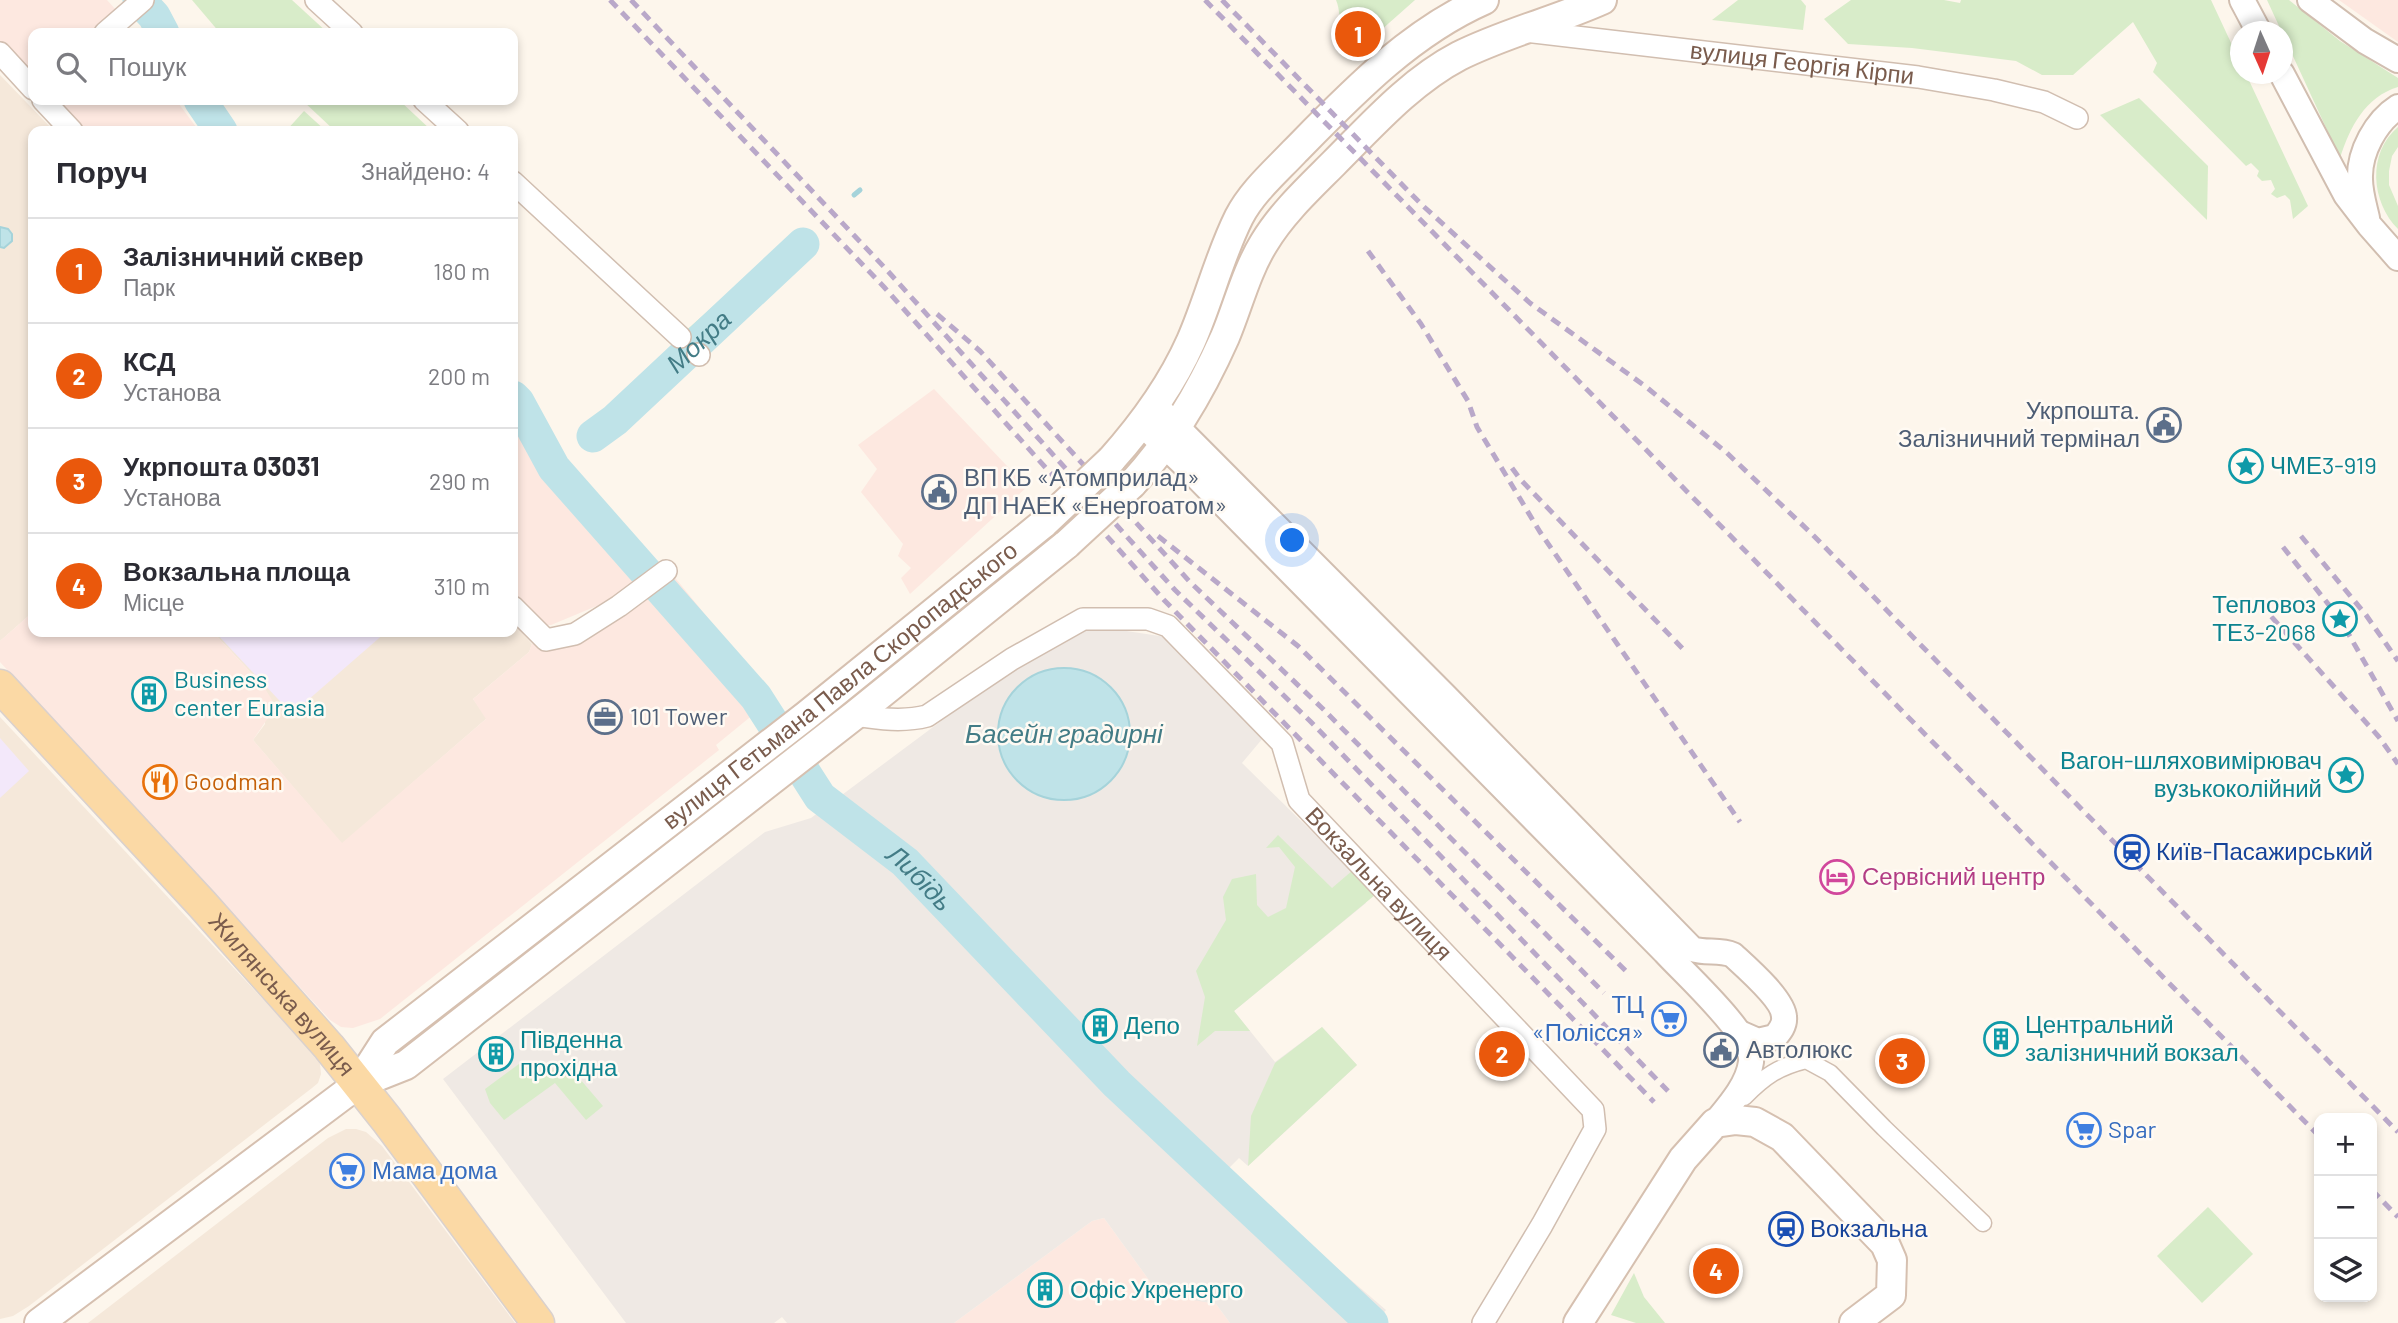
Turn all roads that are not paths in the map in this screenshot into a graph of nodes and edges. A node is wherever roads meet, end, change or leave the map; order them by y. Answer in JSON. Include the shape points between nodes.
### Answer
{"nodes":[{"id":1,"x":143,"y":0,"type":"edge"},
{"id":2,"x":316,"y":0,"type":"edge"},
{"id":3,"x":1602,"y":0,"type":"edge"},
{"id":4,"x":2242,"y":0,"type":"edge"},
{"id":5,"x":2310,"y":0,"type":"edge"},
{"id":6,"x":1473,"y":3,"type":"edge"},
{"id":7,"x":2253,"y":21,"type":"edge"},
{"id":8,"x":111,"y":28,"type":"edge"},
{"id":9,"x":347,"y":28,"type":"edge"},
{"id":10,"x":1522,"y":31,"type":"junction"},
{"id":11,"x":0,"y":52,"type":"edge"},
{"id":12,"x":2398,"y":60,"type":"edge"},
{"id":13,"x":28,"y":83,"type":"edge"},
{"id":14,"x":2287,"y":84,"type":"edge"},
{"id":15,"x":48,"y":105,"type":"edge"},
{"id":16,"x":429,"y":105,"type":"edge"},
{"id":17,"x":2398,"y":107,"type":"edge"},
{"id":18,"x":2077,"y":118,"type":"dead end"},
{"id":19,"x":67,"y":126,"type":"edge"},
{"id":20,"x":453,"y":126,"type":"edge"},
{"id":21,"x":518,"y":187,"type":"edge"},
{"id":22,"x":2368,"y":225,"type":"junction"},
{"id":23,"x":2398,"y":258,"type":"edge"},
{"id":24,"x":680,"y":337,"type":"dead end"},
{"id":25,"x":1149,"y":415,"type":"junction"},
{"id":26,"x":1171,"y":437,"type":"junction"},
{"id":27,"x":666,"y":571,"type":"dead end"},
{"id":28,"x":518,"y":612,"type":"edge"},
{"id":29,"x":0,"y":686,"type":"edge"},
{"id":30,"x":855,"y":715,"type":"junction"},
{"id":31,"x":1708,"y":953,"type":"junction"},
{"id":32,"x":1699,"y":989,"type":"junction"},
{"id":33,"x":1742,"y":1034,"type":"junction"},
{"id":34,"x":358,"y":1084,"type":"junction"},
{"id":35,"x":1725,"y":1114,"type":"junction"},
{"id":36,"x":1983,"y":1223,"type":"dead end"},
{"id":37,"x":39,"y":1323,"type":"edge"},
{"id":38,"x":538,"y":1323,"type":"edge"},
{"id":39,"x":1483,"y":1323,"type":"edge"},
{"id":40,"x":1578,"y":1323,"type":"edge"},
{"id":41,"x":1854,"y":1323,"type":"edge"}],
"edges":[{"from":1,"to":8,"type":"street"},
{"from":2,"to":9,"type":"street"},
{"from":3,"to":10,"type":"main road","name":"вулиця Гетьмана Павла Скоропадського"},
{"from":4,"to":7,"type":"street"},
{"from":5,"to":12,"type":"street"},
{"from":6,"to":25,"type":"main road","name":"вулиця Гетьмана Павла Скоропадського","via":[[1414,39],[1259,189],[1241,213],[1175,375]]},
{"from":10,"to":18,"type":"street","name":"вулиця Георгія Кірпи","via":[[1918,77],[2044,102]]},
{"from":10,"to":26,"type":"main road","name":"вулиця Гетьмана Павла Скоропадського","via":[[1440,67],[1373,123],[1304,193],[1264,243],[1220,347]]},
{"from":11,"to":13,"type":"street"},
{"from":14,"to":22,"type":"street","via":[[2340,185]]},
{"from":15,"to":19,"type":"street"},
{"from":16,"to":20,"type":"street"},
{"from":17,"to":22,"type":"street","via":[[2374,131],[2364,151],[2360,177]]},
{"from":21,"to":24,"type":"street"},
{"from":22,"to":23,"type":"street"},
{"from":25,"to":26,"type":"street"},
{"from":25,"to":34,"type":"main road","name":"вулиця Гетьмана Павла Скоропадського","bridge":true,"via":[[1111,460],[1044,523],[807,715],[385,1042]]},
{"from":26,"to":30,"type":"main road","name":"вулиця Гетьмана Павла Скоропадського","bridge":true,"via":[[1132,484],[1067,544]]},
{"from":26,"to":31,"type":"street","via":[[1692,949]]},
{"from":26,"to":32,"type":"street"},
{"from":27,"to":28,"type":"street","via":[[575,634],[546,640]]},
{"from":29,"to":34,"type":"main road","name":"Жилянська вулиця","via":[[202,904]]},
{"from":30,"to":34,"type":"main road","name":"вулиця Гетьмана Павла Скоропадського","via":[[405,1065]]},
{"from":30,"to":39,"type":"street","name":"Вокзальна вулиця","via":[[886,719],[927,716],[1012,659],[1083,619],[1148,619],[1168,626],[1282,743],[1299,800],[1593,1110],[1595,1129]]},
{"from":31,"to":32,"type":"street","via":[[1696,965]]},
{"from":31,"to":33,"type":"street","via":[[1733,956],[1782,1007],[1784,1022],[1775,1037],[1758,1041]]},
{"from":32,"to":33,"type":"street"},
{"from":33,"to":35,"type":"street","via":[[1751,1062]]},
{"from":34,"to":37,"type":"main road","name":"вулиця Гетьмана Павла Скоропадського"},
{"from":34,"to":38,"type":"main road","name":"Жилянська вулиця"},
{"from":35,"to":36,"type":"street","via":[[1780,1066],[1806,1060],[1830,1073]]},
{"from":35,"to":40,"type":"main road","via":[[1683,1159]]},
{"from":35,"to":41,"type":"main road","via":[[1755,1122],[1782,1137],[1885,1244],[1892,1260],[1891,1295]]}]}
